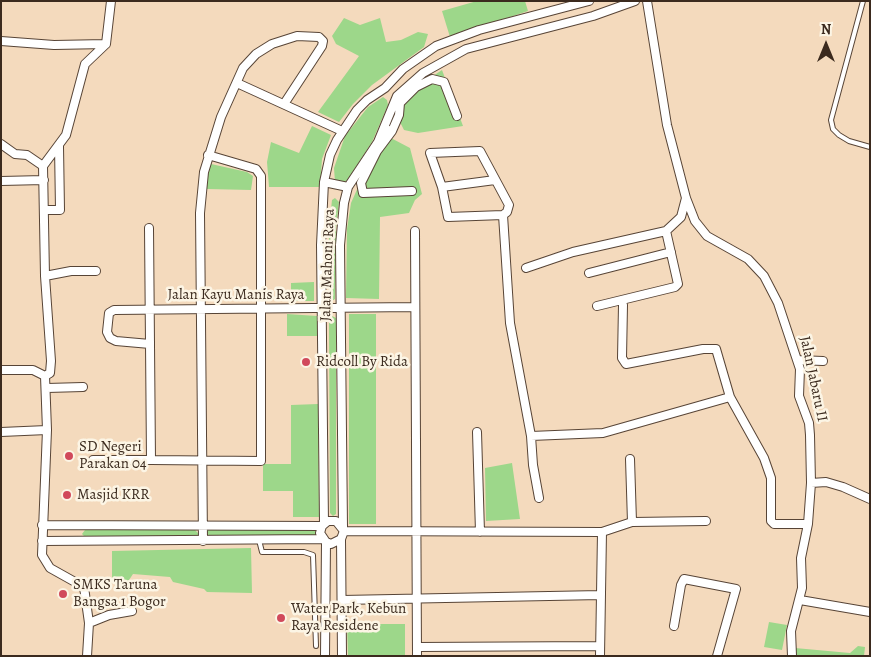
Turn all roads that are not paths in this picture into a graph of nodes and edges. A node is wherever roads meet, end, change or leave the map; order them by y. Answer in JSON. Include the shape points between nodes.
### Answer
{"nodes":[{"id":1,"x":111,"y":1,"type":"edge"},
{"id":2,"x":589,"y":1,"type":"edge"},
{"id":3,"x":635,"y":1,"type":"edge"},
{"id":4,"x":647,"y":1,"type":"edge"},
{"id":5,"x":863,"y":1,"type":"edge"},
{"id":6,"x":1,"y":41,"type":"edge"},
{"id":7,"x":106,"y":44,"type":"junction"},
{"id":8,"x":237,"y":82,"type":"junction"},
{"id":9,"x":385,"y":88,"type":"junction"},
{"id":10,"x":397,"y":96,"type":"junction"},
{"id":11,"x":284,"y":104,"type":"junction"},
{"id":12,"x":457,"y":116,"type":"dead end"},
{"id":13,"x":388,"y":130,"type":"junction"},
{"id":14,"x":342,"y":131,"type":"junction"},
{"id":15,"x":1,"y":144,"type":"edge"},
{"id":16,"x":59,"y":146,"type":"junction"},
{"id":17,"x":870,"y":147,"type":"edge"},
{"id":18,"x":208,"y":155,"type":"junction"},
{"id":19,"x":43,"y":166,"type":"junction"},
{"id":20,"x":44,"y":180,"type":"junction"},
{"id":21,"x":495,"y":180,"type":"junction"},
{"id":22,"x":1,"y":181,"type":"edge"},
{"id":23,"x":324,"y":182,"type":"junction"},
{"id":24,"x":348,"y":187,"type":"junction"},
{"id":25,"x":442,"y":187,"type":"junction"},
{"id":26,"x":412,"y":191,"type":"dead end"},
{"id":27,"x":686,"y":198,"type":"junction"},
{"id":28,"x":45,"y":210,"type":"junction"},
{"id":29,"x":503,"y":215,"type":"junction"},
{"id":30,"x":149,"y":228,"type":"dead end"},
{"id":31,"x":414,"y":230,"type":"dead end"},
{"id":32,"x":666,"y":231,"type":"junction"},
{"id":33,"x":671,"y":252,"type":"junction"},
{"id":34,"x":526,"y":268,"type":"dead end"},
{"id":35,"x":96,"y":271,"type":"dead end"},
{"id":36,"x":589,"y":273,"type":"dead end"},
{"id":37,"x":45,"y":276,"type":"junction"},
{"id":38,"x":623,"y":305,"type":"dead end"},
{"id":39,"x":597,"y":306,"type":"dead end"},
{"id":40,"x":415,"y":307,"type":"junction"},
{"id":41,"x":201,"y":308,"type":"junction"},
{"id":42,"x":322,"y":308,"type":"junction"},
{"id":43,"x":340,"y":308,"type":"junction"},
{"id":44,"x":150,"y":309,"type":"junction"},
{"id":45,"x":260,"y":309,"type":"junction"},
{"id":46,"x":150,"y":344,"type":"junction"},
{"id":47,"x":798,"y":360,"type":"junction"},
{"id":48,"x":824,"y":361,"type":"dead end"},
{"id":49,"x":1,"y":370,"type":"edge"},
{"id":50,"x":45,"y":376,"type":"junction"},
{"id":51,"x":83,"y":387,"type":"dead end"},
{"id":52,"x":47,"y":388,"type":"junction"},
{"id":53,"x":730,"y":396,"type":"junction"},
{"id":54,"x":47,"y":430,"type":"junction"},
{"id":55,"x":1,"y":432,"type":"edge"},
{"id":56,"x":477,"y":432,"type":"dead end"},
{"id":57,"x":531,"y":436,"type":"junction"},
{"id":58,"x":630,"y":459,"type":"dead end"},
{"id":59,"x":93,"y":460,"type":"dead end"},
{"id":60,"x":150,"y":460,"type":"junction"},
{"id":61,"x":202,"y":460,"type":"junction"},
{"id":62,"x":811,"y":483,"type":"junction"},
{"id":63,"x":539,"y":498,"type":"dead end"},
{"id":64,"x":870,"y":499,"type":"edge"},
{"id":65,"x":706,"y":521,"type":"dead end"},
{"id":66,"x":632,"y":522,"type":"junction"},
{"id":67,"x":808,"y":524,"type":"junction"},
{"id":68,"x":42,"y":525,"type":"junction"},
{"id":69,"x":323,"y":525,"type":"junction"},
{"id":70,"x":203,"y":526,"type":"junction"},
{"id":71,"x":342,"y":532,"type":"junction"},
{"id":72,"x":416,"y":532,"type":"junction"},
{"id":73,"x":480,"y":532,"type":"junction"},
{"id":74,"x":602,"y":532,"type":"junction"},
{"id":75,"x":259,"y":540,"type":"junction"},
{"id":76,"x":324,"y":540,"type":"junction"},
{"id":77,"x":42,"y":542,"type":"junction"},
{"id":78,"x":203,"y":542,"type":"junction"},
{"id":79,"x":601,"y":595,"type":"junction"},
{"id":80,"x":417,"y":597,"type":"junction"},
{"id":81,"x":342,"y":600,"type":"junction"},
{"id":82,"x":800,"y":600,"type":"junction"},
{"id":83,"x":132,"y":611,"type":"dead end"},
{"id":84,"x":870,"y":612,"type":"edge"},
{"id":85,"x":89,"y":623,"type":"junction"},
{"id":86,"x":674,"y":626,"type":"dead end"},
{"id":87,"x":315,"y":630,"type":"junction"},
{"id":88,"x":325,"y":630,"type":"junction"},
{"id":89,"x":316,"y":646,"type":"dead end"},
{"id":90,"x":600,"y":646,"type":"junction"},
{"id":91,"x":417,"y":647,"type":"junction"},
{"id":92,"x":87,"y":656,"type":"edge"},
{"id":93,"x":325,"y":656,"type":"edge"},
{"id":94,"x":342,"y":656,"type":"edge"},
{"id":95,"x":417,"y":656,"type":"edge"},
{"id":96,"x":600,"y":656,"type":"edge"},
{"id":97,"x":717,"y":656,"type":"edge"},
{"id":98,"x":792,"y":656,"type":"edge"}],
"edges":[{"from":1,"to":7,"type":"street"},
{"from":2,"to":9,"type":"street","name":"Jalan Mahoni Raya","via":[[446,42],[403,69]]},
{"from":3,"to":10,"type":"street","name":"Jalan Mahoni Raya","via":[[593,16],[466,50],[423,74]]},
{"from":4,"to":27,"type":"street","name":"Jalan Jabaru II","via":[[667,125]]},
{"from":5,"to":17,"type":"lane","via":[[831,120],[840,135]]},
{"from":6,"to":7,"type":"street"},
{"from":7,"to":16,"type":"street","via":[[85,64],[66,135]]},
{"from":8,"to":11,"type":"street"},
{"from":8,"to":11,"type":"street","via":[[243,68],[272,44],[297,36],[319,37],[324,41],[322,46]]},
{"from":8,"to":18,"type":"street"},
{"from":9,"to":10,"type":"street"},
{"from":9,"to":14,"type":"street","name":"Jalan Mahoni Raya","via":[[357,110]]},
{"from":10,"to":13,"type":"street","name":"Jalan Mahoni Raya"},
{"from":11,"to":14,"type":"street"},
{"from":12,"to":13,"type":"street","via":[[444,82],[432,79],[416,87],[400,103],[399,115]]},
{"from":13,"to":24,"type":"street","name":"Jalan Mahoni Raya"},
{"from":13,"to":26,"type":"street","via":[[361,182],[363,193]]},
{"from":14,"to":23,"type":"street","name":"Jalan Mahoni Raya","via":[[330,155]]},
{"from":15,"to":19,"type":"street"},
{"from":16,"to":19,"type":"street"},
{"from":16,"to":28,"type":"street","via":[[60,210]]},
{"from":18,"to":41,"type":"street","via":[[201,190]]},
{"from":18,"to":45,"type":"street","via":[[259,172]]},
{"from":19,"to":20,"type":"street"},
{"from":20,"to":22,"type":"street"},
{"from":20,"to":28,"type":"street"},
{"from":21,"to":25,"type":"street"},
{"from":21,"to":25,"type":"street","via":[[480,151],[435,151],[429,155]]},
{"from":21,"to":29,"type":"street","via":[[509,205]]},
{"from":23,"to":24,"type":"street"},
{"from":23,"to":42,"type":"street","name":"Jalan Mahoni Raya"},
{"from":24,"to":43,"type":"street","name":"Jalan Mahoni Raya","via":[[340,245]]},
{"from":25,"to":29,"type":"street","via":[[448,217]]},
{"from":27,"to":32,"type":"street","via":[[681,217]]},
{"from":27,"to":47,"type":"street","name":"Jalan Jabaru II","via":[[695,221],[707,236],[748,258],[764,276],[778,303]]},
{"from":28,"to":37,"type":"street"},
{"from":29,"to":57,"type":"street","via":[[510,322]]},
{"from":30,"to":44,"type":"street"},
{"from":31,"to":40,"type":"street"},
{"from":32,"to":33,"type":"street"},
{"from":32,"to":34,"type":"street","via":[[573,252]]},
{"from":33,"to":36,"type":"street"},
{"from":33,"to":39,"type":"street","via":[[678,284],[675,287]]},
{"from":35,"to":37,"type":"street"},
{"from":37,"to":50,"type":"street","via":[[51,361],[50,373]]},
{"from":38,"to":53,"type":"street","via":[[622,358],[626,364],[714,348]]},
{"from":40,"to":43,"type":"street","name":"Jalan Kayu Manis Raya"},
{"from":40,"to":72,"type":"street"},
{"from":41,"to":44,"type":"street","name":"Jalan Kayu Manis Raya"},
{"from":41,"to":45,"type":"street","name":"Jalan Kayu Manis Raya"},
{"from":41,"to":61,"type":"street"},
{"from":42,"to":43,"type":"street","name":"Jalan Kayu Manis Raya"},
{"from":42,"to":45,"type":"street","name":"Jalan Kayu Manis Raya"},
{"from":42,"to":69,"type":"street","name":"Jalan Mahoni Raya"},
{"from":43,"to":71,"type":"street","name":"Jalan Mahoni Raya"},
{"from":44,"to":46,"type":"street"},
{"from":44,"to":46,"type":"street","name":"Jalan Kayu Manis Raya","via":[[114,310],[109,313],[107,325],[110,338],[116,341]]},
{"from":45,"to":61,"type":"street","via":[[261,461]]},
{"from":46,"to":60,"type":"street"},
{"from":47,"to":48,"type":"street"},
{"from":47,"to":62,"type":"street","name":"Jalan Jabaru II","via":[[800,396],[809,423]]},
{"from":49,"to":50,"type":"street","via":[[30,370]]},
{"from":50,"to":52,"type":"street"},
{"from":51,"to":52,"type":"street"},
{"from":52,"to":54,"type":"street"},
{"from":53,"to":57,"type":"street","via":[[603,433]]},
{"from":53,"to":67,"type":"street","via":[[761,452],[771,478],[771,521],[774,524]]},
{"from":54,"to":55,"type":"street"},
{"from":54,"to":68,"type":"street"},
{"from":56,"to":73,"type":"street"},
{"from":57,"to":63,"type":"street"},
{"from":58,"to":66,"type":"street"},
{"from":59,"to":60,"type":"street"},
{"from":60,"to":61,"type":"street"},
{"from":61,"to":70,"type":"street"},
{"from":62,"to":64,"type":"street","via":[[826,482]]},
{"from":62,"to":67,"type":"street","name":"Jalan Jabaru II"},
{"from":65,"to":66,"type":"street"},
{"from":66,"to":74,"type":"street"},
{"from":67,"to":82,"type":"street","name":"Jalan Jabaru II"},
{"from":68,"to":70,"type":"street"},
{"from":68,"to":77,"type":"street"},
{"from":69,"to":70,"type":"street"},
{"from":69,"to":71,"type":"street","via":[[332,520]]},
{"from":69,"to":76,"type":"street","via":[[320,533]]},
{"from":70,"to":78,"type":"street"},
{"from":71,"to":72,"type":"street"},
{"from":71,"to":76,"type":"street","via":[[331,544]]},
{"from":71,"to":81,"type":"street","name":"Jalan Mahoni Raya"},
{"from":72,"to":73,"type":"street"},
{"from":72,"to":80,"type":"street"},
{"from":73,"to":74,"type":"street"},
{"from":74,"to":79,"type":"street"},
{"from":75,"to":76,"type":"street"},
{"from":75,"to":78,"type":"street"},
{"from":75,"to":87,"type":"lane","via":[[262,552],[313,555]]},
{"from":76,"to":88,"type":"street"},
{"from":77,"to":78,"type":"street"},
{"from":77,"to":85,"type":"street","via":[[46,565],[84,587]]},
{"from":79,"to":80,"type":"street"},
{"from":79,"to":90,"type":"street"},
{"from":80,"to":81,"type":"street"},
{"from":80,"to":91,"type":"street"},
{"from":81,"to":94,"type":"street","name":"Jalan Mahoni Raya"},
{"from":82,"to":84,"type":"street"},
{"from":82,"to":98,"type":"street","name":"Jalan Jabaru II","via":[[791,631]]},
{"from":83,"to":85,"type":"street"},
{"from":85,"to":92,"type":"street"},
{"from":86,"to":97,"type":"street","via":[[680,585],[684,579],[736,588]]},
{"from":87,"to":88,"type":"lane"},
{"from":87,"to":89,"type":"lane"},
{"from":88,"to":93,"type":"street"},
{"from":90,"to":91,"type":"street"},
{"from":90,"to":96,"type":"street"},
{"from":91,"to":95,"type":"street"}]}
